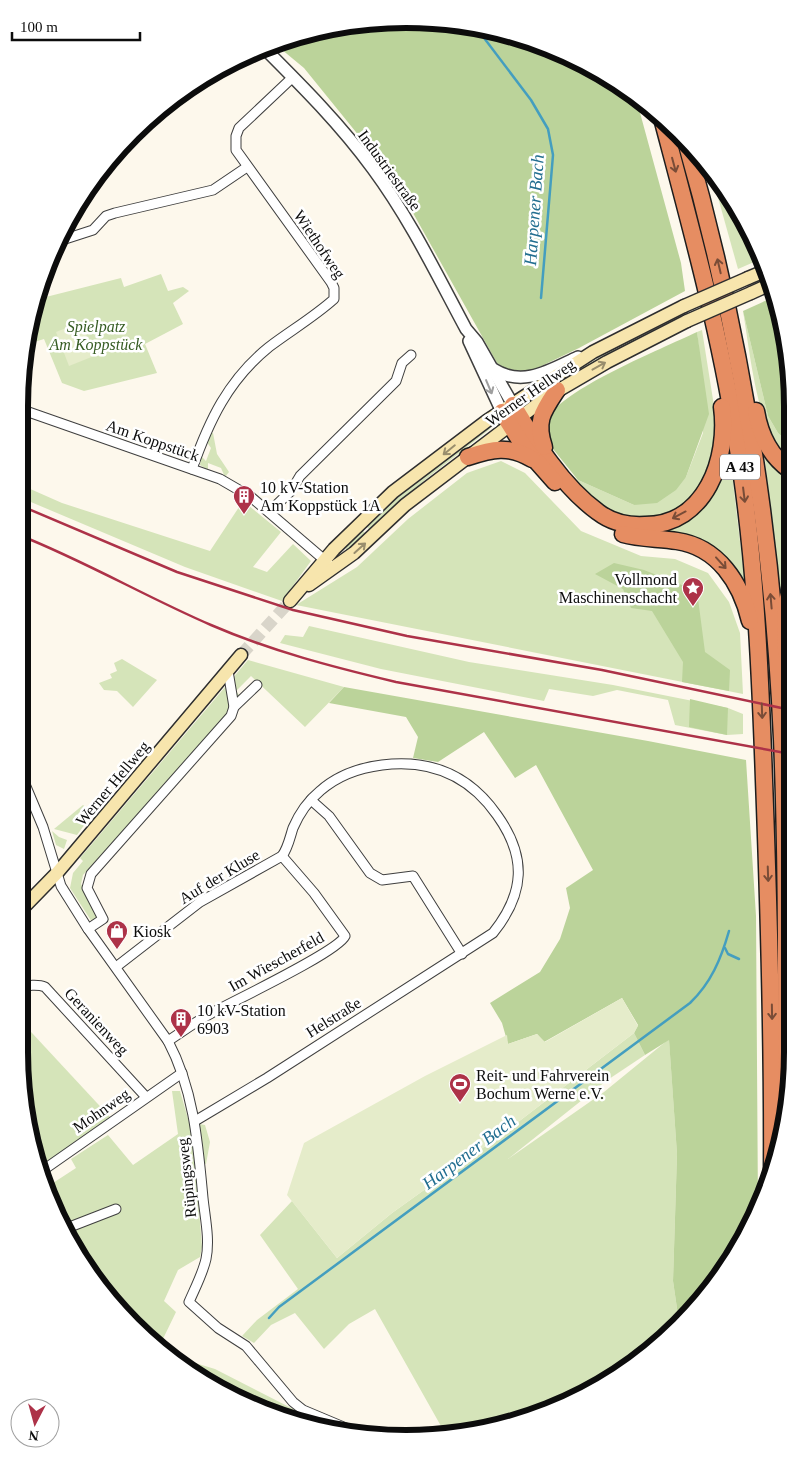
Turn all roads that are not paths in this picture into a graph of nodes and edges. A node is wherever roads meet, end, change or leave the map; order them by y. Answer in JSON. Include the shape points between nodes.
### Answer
{"nodes":[{"id":1,"x":269,"y":53,"type":"edge"},
{"id":2,"x":293,"y":77,"type":"junction"},
{"id":3,"x":665,"y":130,"type":"edge"},
{"id":4,"x":689,"y":154,"type":"edge"},
{"id":5,"x":247,"y":167,"type":"junction"},
{"id":6,"x":67,"y":238,"type":"edge"},
{"id":7,"x":760,"y":273,"type":"edge"},
{"id":8,"x":704,"y":275,"type":"junction"},
{"id":9,"x":765,"y":287,"type":"edge"},
{"id":10,"x":466,"y":329,"type":"junction"},
{"id":11,"x":735,"y":348,"type":"junction"},
{"id":12,"x":593,"y":352,"type":"junction"},
{"id":13,"x":412,"y":355,"type":"dead end"},
{"id":14,"x":492,"y":368,"type":"junction"},
{"id":15,"x":557,"y":390,"type":"junction"},
{"id":16,"x":28,"y":412,"type":"edge"},
{"id":17,"x":511,"y":415,"type":"junction"},
{"id":18,"x":468,"y":457,"type":"junction"},
{"id":19,"x":542,"y":460,"type":"junction"},
{"id":20,"x":784,"y":465,"type":"edge"},
{"id":21,"x":192,"y":469,"type":"junction"},
{"id":22,"x":270,"y":512,"type":"junction"},
{"id":23,"x":329,"y":565,"type":"junction"},
{"id":24,"x":242,"y":655,"type":"tunnel mouth"},
{"id":25,"x":760,"y":663,"type":"junction"},
{"id":26,"x":228,"y":671,"type":"junction"},
{"id":27,"x":257,"y":685,"type":"dead end"},
{"id":28,"x":234,"y":707,"type":"junction"},
{"id":29,"x":784,"y":723,"type":"edge"},
{"id":30,"x":782,"y":737,"type":"junction"},
{"id":31,"x":28,"y":791,"type":"edge"},
{"id":32,"x":311,"y":800,"type":"junction"},
{"id":33,"x":784,"y":800,"type":"edge"},
{"id":34,"x":282,"y":856,"type":"junction"},
{"id":35,"x":57,"y":873,"type":"junction"},
{"id":36,"x":28,"y":903,"type":"edge"},
{"id":37,"x":88,"y":929,"type":"junction"},
{"id":38,"x":345,"y":936,"type":"joint"},
{"id":39,"x":462,"y":954,"type":"junction"},
{"id":40,"x":116,"y":967,"type":"junction"},
{"id":41,"x":28,"y":985,"type":"edge"},
{"id":42,"x":168,"y":1041,"type":"junction"},
{"id":43,"x":182,"y":1073,"type":"junction"},
{"id":44,"x":146,"y":1097,"type":"junction"},
{"id":45,"x":195,"y":1121,"type":"junction"},
{"id":46,"x":772,"y":1150,"type":"edge"},
{"id":47,"x":46,"y":1168,"type":"edge"},
{"id":48,"x":116,"y":1209,"type":"dead end"},
{"id":49,"x":71,"y":1227,"type":"edge"},
{"id":50,"x":335,"y":1424,"type":"edge"}],
"edges":[{"from":1,"to":2,"type":"street","name":"Industriestraße"},
{"from":2,"to":5,"type":"street","name":"Wiethofweg","via":[[239,128],[236,150]]},
{"from":2,"to":10,"type":"street","name":"Industriestraße","via":[[367,162],[394,200]]},
{"from":3,"to":8,"type":"highway","number":"A 43","one_way":true},
{"from":11,"to":4,"type":"highway","number":"A 43","one_way":true,"via":[[720,269]]},
{"from":5,"to":6,"type":"street","via":[[214,190],[115,213],[106,216],[93,230]]},
{"from":5,"to":21,"type":"street","name":"Wiethofweg","via":[[331,282],[335,294],[328,305],[267,348],[235,380],[213,415]]},
{"from":7,"to":12,"type":"main road","name":"Werner Hellweg","bridge":true,"via":[[684,306]]},
{"from":8,"to":19,"type":"highway","one_way":true,"via":[[701,299],[720,390],[723,432],[716,471],[700,499],[684,513],[667,521],[650,525],[623,524],[593,509]]},
{"from":8,"to":25,"type":"highway","number":"A 43","one_way":true,"via":[[737,438],[754,578]]},
{"from":15,"to":9,"type":"main road","name":"Werner Hellweg","one_way":true,"bridge":true,"via":[[635,346]]},
{"from":10,"to":14,"type":"street","name":"Industriestraße"},
{"from":10,"to":17,"type":"street","name":"Industriestraße","one_way":true,"via":[[470,344]]},
{"from":11,"to":20,"type":"highway","via":[[749,375],[758,426],[765,443]]},
{"from":30,"to":11,"type":"highway","number":"A 43","one_way":true,"via":[[768,567]]},
{"from":12,"to":14,"type":"street","name":"Werner Hellweg","via":[[530,378],[509,376]]},
{"from":12,"to":17,"type":"main road","name":"Werner Hellweg"},
{"from":13,"to":22,"type":"street","via":[[402,363],[396,382],[300,476],[291,491]]},
{"from":14,"to":17,"type":"street","name":"Industriestraße"},
{"from":15,"to":17,"type":"main road","name":"Werner Hellweg"},
{"from":15,"to":19,"type":"highway","via":[[540,421]]},
{"from":16,"to":21,"type":"street","name":"Am Koppstück"},
{"from":17,"to":18,"type":"main road","name":"Werner Hellweg"},
{"from":17,"to":19,"type":"highway"},
{"from":17,"to":23,"type":"main road","name":"Werner Hellweg","one_way":true,"via":[[393,492]]},
{"from":18,"to":19,"type":"highway","via":[[502,448]]},
{"from":23,"to":18,"type":"main road","name":"Werner Hellweg","one_way":true,"via":[[354,553],[405,505]]},
{"from":19,"to":25,"type":"highway","one_way":true,"via":[[577,505],[606,527],[626,535],[690,544],[713,555],[732,577],[745,603],[754,650]]},
{"from":21,"to":22,"type":"street","name":"Am Koppstück","via":[[240,489]]},
{"from":22,"to":23,"type":"street","name":"Am Koppstück"},
{"from":24,"to":26,"type":"main road","name":"Werner Hellweg"},
{"from":25,"to":46,"type":"highway","number":"A 43","one_way":true,"via":[[771,963]]},
{"from":26,"to":28,"type":"street"},
{"from":26,"to":35,"type":"main road","name":"Werner Hellweg"},
{"from":27,"to":28,"type":"street"},
{"from":28,"to":37,"type":"street","via":[[232,716],[91,874],[87,888],[103,919]]},
{"from":29,"to":30,"type":"highway"},
{"from":30,"to":33,"type":"highway","number":"A 43"},
{"from":31,"to":35,"type":"street","name":"Rüpingsweg"},
{"from":32,"to":34,"type":"street","name":"Helstraße","via":[[294,826]]},
{"from":32,"to":39,"type":"street","via":[[329,816],[370,873],[382,880],[412,876]]},
{"from":32,"to":39,"type":"street","name":"Helstraße","via":[[338,777],[400,763],[422,764],[451,773],[487,801],[514,845],[518,884],[505,918],[493,933]]},
{"from":34,"to":38,"type":"street","name":"Auf der Kluse"},
{"from":34,"to":40,"type":"street","name":"Auf der Kluse","via":[[200,902]]},
{"from":35,"to":36,"type":"main road","name":"Werner Hellweg"},
{"from":35,"to":37,"type":"street","name":"Rüpingsweg","via":[[61,886]]},
{"from":37,"to":40,"type":"street","name":"Rüpingsweg"},
{"from":38,"to":42,"type":"street","name":"Im Wiescherfeld","via":[[316,958],[211,1013]]},
{"from":39,"to":45,"type":"street","name":"Helstraße"},
{"from":40,"to":42,"type":"street","name":"Rüpingsweg"},
{"from":41,"to":44,"type":"street","name":"Geranienweg","via":[[45,987]]},
{"from":42,"to":43,"type":"street","name":"Rüpingsweg"},
{"from":43,"to":44,"type":"street","name":"Mohnweg"},
{"from":43,"to":45,"type":"street","name":"Rüpingsweg"},
{"from":44,"to":47,"type":"street","name":"Mohnweg"},
{"from":45,"to":50,"type":"street","name":"Rüpingsweg","via":[[208,1240],[206,1261],[189,1302],[218,1328],[246,1346],[293,1402],[303,1410]]},
{"from":48,"to":49,"type":"street"}]}
